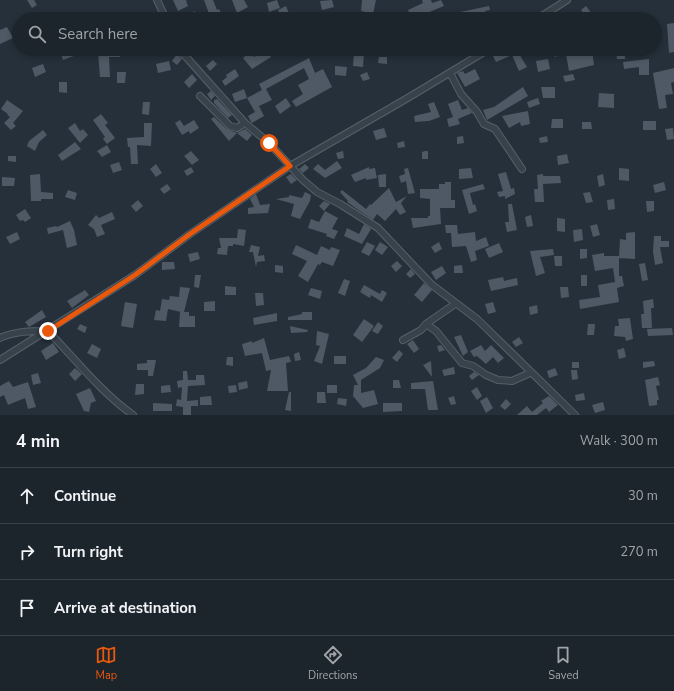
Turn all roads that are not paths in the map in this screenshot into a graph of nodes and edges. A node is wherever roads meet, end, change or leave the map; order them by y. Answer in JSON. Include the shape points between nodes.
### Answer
{"nodes":[{"id":1,"x":157,"y":0,"type":"edge"},
{"id":2,"x":567,"y":0,"type":"edge"},
{"id":3,"x":163,"y":12,"type":"edge"},
{"id":4,"x":548,"y":12,"type":"edge"},
{"id":5,"x":185,"y":56,"type":"edge"},
{"id":6,"x":478,"y":56,"type":"edge"},
{"id":7,"x":450,"y":73,"type":"junction"},
{"id":8,"x":200,"y":96,"type":"dead end"},
{"id":9,"x":245,"y":123,"type":"junction"},
{"id":10,"x":290,"y":166,"type":"junction"},
{"id":11,"x":522,"y":169,"type":"dead end"},
{"id":12,"x":455,"y":304,"type":"junction"},
{"id":13,"x":426,"y":324,"type":"junction"},
{"id":14,"x":48,"y":331,"type":"junction"},
{"id":15,"x":0,"y":338,"type":"edge"},
{"id":16,"x":403,"y":340,"type":"dead end"},
{"id":17,"x":0,"y":360,"type":"edge"},
{"id":18,"x":530,"y":373,"type":"junction"},
{"id":19,"x":133,"y":415,"type":"edge"},
{"id":20,"x":575,"y":415,"type":"edge"}],
"edges":[{"from":1,"to":3,"type":"street"},
{"from":2,"to":4,"type":"street"},
{"from":5,"to":9,"type":"street"},
{"from":6,"to":7,"type":"street"},
{"from":7,"to":10,"type":"street"},
{"from":7,"to":11,"type":"street","via":[[461,94],[484,124],[495,128]]},
{"from":8,"to":9,"type":"street","via":[[230,126],[237,128]]},
{"from":9,"to":10,"type":"street","via":[[269,143]]},
{"from":10,"to":12,"type":"street","via":[[317,192],[378,228],[432,285]]},
{"from":10,"to":14,"type":"street","via":[[135,275]]},
{"from":12,"to":13,"type":"street"},
{"from":12,"to":18,"type":"street","via":[[477,319]]},
{"from":13,"to":16,"type":"street","via":[[421,330]]},
{"from":13,"to":18,"type":"street","via":[[436,331],[462,363],[473,366],[486,375],[498,380],[512,381]]},
{"from":14,"to":15,"type":"street","via":[[26,331]]},
{"from":14,"to":17,"type":"street"},
{"from":14,"to":19,"type":"street","via":[[86,374],[117,404]]},
{"from":18,"to":20,"type":"street"}]}
